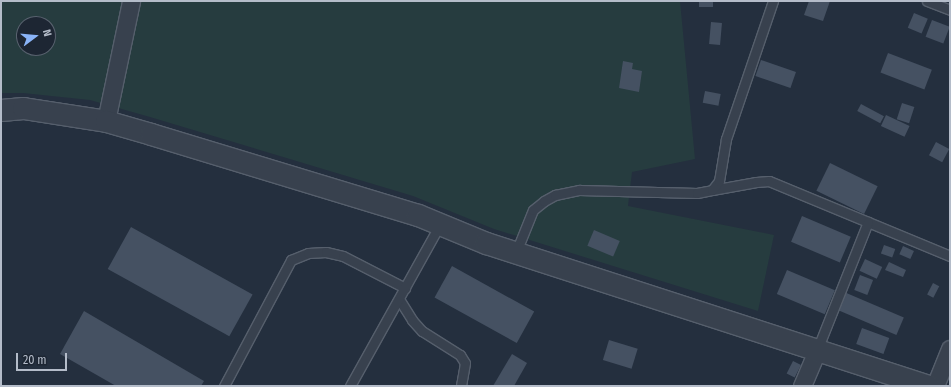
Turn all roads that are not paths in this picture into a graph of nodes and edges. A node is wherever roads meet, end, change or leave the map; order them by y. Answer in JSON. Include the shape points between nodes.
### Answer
{"nodes":[{"id":1,"x":131,"y":1,"type":"edge"},
{"id":2,"x":773,"y":1,"type":"edge"},
{"id":3,"x":927,"y":1,"type":"edge"},
{"id":4,"x":950,"y":10,"type":"edge"},
{"id":5,"x":1,"y":110,"type":"edge"},
{"id":6,"x":106,"y":121,"type":"junction"},
{"id":7,"x":712,"y":190,"type":"junction"},
{"id":8,"x":868,"y":222,"type":"junction"},
{"id":9,"x":440,"y":224,"type":"junction"},
{"id":10,"x":516,"y":252,"type":"junction"},
{"id":11,"x":950,"y":256,"type":"edge"},
{"id":12,"x":405,"y":288,"type":"junction"},
{"id":13,"x":399,"y":299,"type":"junction"},
{"id":14,"x":950,"y":349,"type":"edge"},
{"id":15,"x":817,"y":350,"type":"junction"},
{"id":16,"x":224,"y":386,"type":"edge"},
{"id":17,"x":350,"y":386,"type":"edge"},
{"id":18,"x":461,"y":386,"type":"edge"},
{"id":19,"x":802,"y":386,"type":"edge"},
{"id":20,"x":930,"y":386,"type":"edge"},
{"id":21,"x":935,"y":386,"type":"edge"}],
"edges":[{"from":1,"to":6,"type":"street"},
{"from":2,"to":7,"type":"lane","via":[[726,139],[719,181]]},
{"from":3,"to":4,"type":"lane"},
{"from":5,"to":6,"type":"street","via":[[23,108]]},
{"from":6,"to":9,"type":"street","via":[[418,215]]},
{"from":7,"to":8,"type":"lane","via":[[769,181]]},
{"from":7,"to":10,"type":"lane","via":[[697,193],[579,190],[555,195],[532,210]]},
{"from":8,"to":11,"type":"lane"},
{"from":8,"to":15,"type":"lane"},
{"from":9,"to":10,"type":"street"},
{"from":9,"to":12,"type":"lane"},
{"from":10,"to":15,"type":"street"},
{"from":12,"to":13,"type":"lane"},
{"from":12,"to":16,"type":"lane","via":[[343,256],[326,252],[308,253],[291,260]]},
{"from":13,"to":17,"type":"lane"},
{"from":13,"to":18,"type":"lane","via":[[422,331],[460,355],[466,363]]},
{"from":14,"to":21,"type":"street"},
{"from":15,"to":19,"type":"street"},
{"from":15,"to":20,"type":"street"}]}
